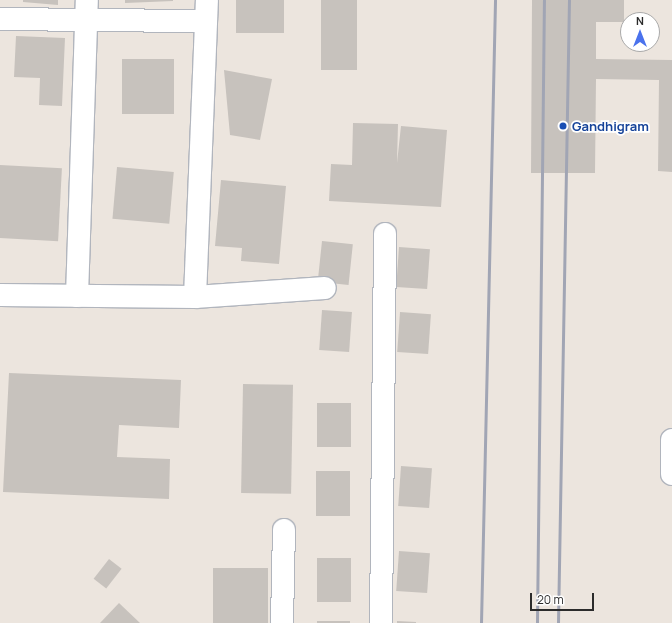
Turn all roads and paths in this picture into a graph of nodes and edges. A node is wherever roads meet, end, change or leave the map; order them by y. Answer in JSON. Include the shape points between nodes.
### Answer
{"nodes":[{"id":1,"x":86,"y":10,"type":"edge"},
{"id":2,"x":206,"y":10,"type":"edge"},
{"id":3,"x":0,"y":19,"type":"edge"},
{"id":4,"x":385,"y":234,"type":"dead end"},
{"id":5,"x":325,"y":288,"type":"dead end"},
{"id":6,"x":0,"y":295,"type":"edge"},
{"id":7,"x":77,"y":296,"type":"junction"},
{"id":8,"x":195,"y":297,"type":"junction"},
{"id":9,"x":672,"y":440,"type":"edge"},
{"id":10,"x":672,"y":474,"type":"edge"},
{"id":11,"x":284,"y":530,"type":"dead end"},
{"id":12,"x":282,"y":623,"type":"edge"},
{"id":13,"x":381,"y":623,"type":"edge"}],
"edges":[{"from":1,"to":2,"type":"street"},
{"from":1,"to":3,"type":"street"},
{"from":1,"to":7,"type":"street"},
{"from":2,"to":8,"type":"street"},
{"from":4,"to":13,"type":"street"},
{"from":5,"to":8,"type":"street"},
{"from":6,"to":7,"type":"street"},
{"from":7,"to":8,"type":"street"},
{"from":9,"to":10,"type":"street"},
{"from":11,"to":12,"type":"street"}]}
